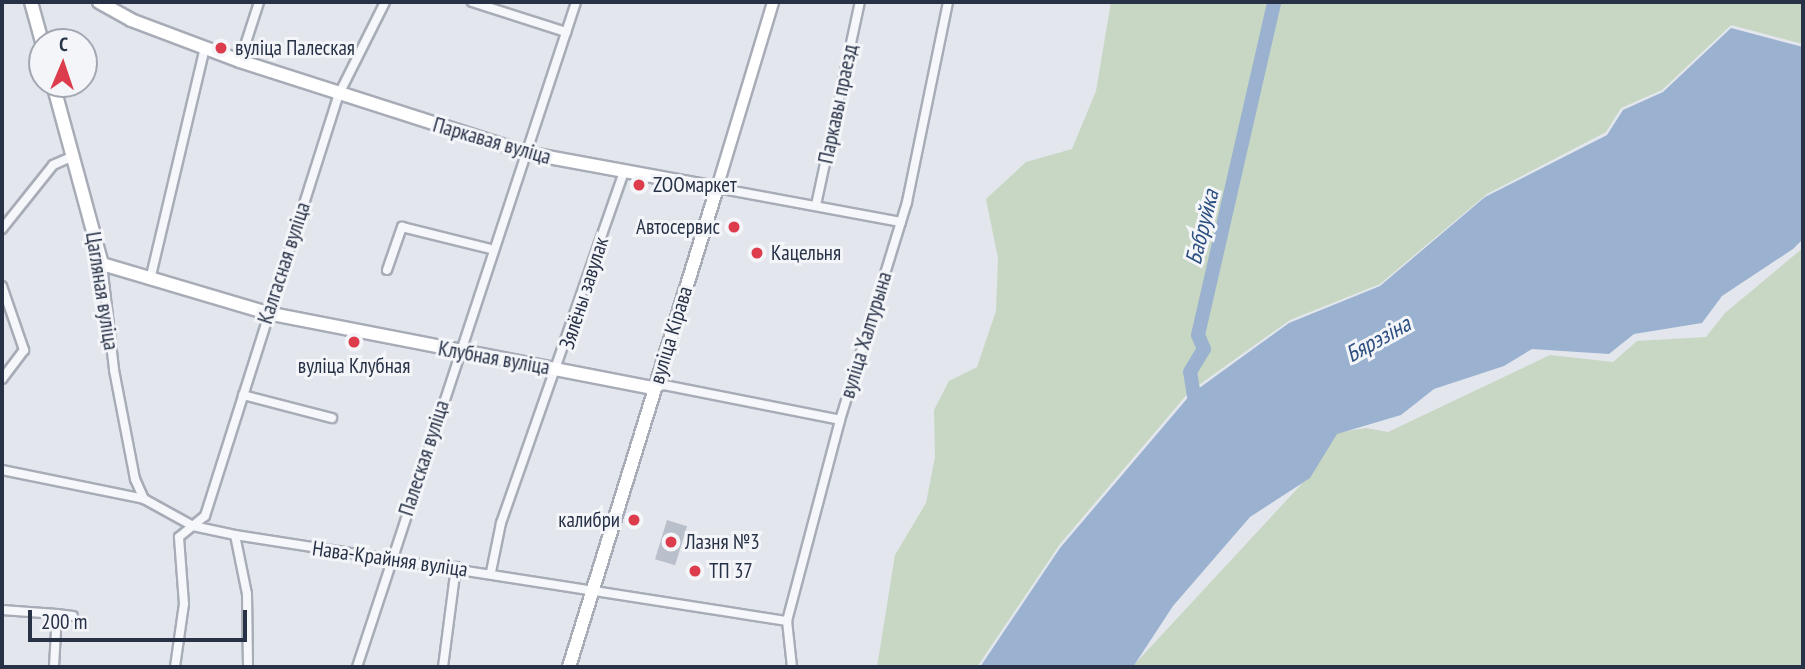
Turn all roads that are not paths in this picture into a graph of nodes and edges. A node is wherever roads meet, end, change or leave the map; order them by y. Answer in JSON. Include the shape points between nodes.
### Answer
{"nodes":[{"id":1,"x":31,"y":2,"type":"edge"},
{"id":2,"x":99,"y":2,"type":"edge"},
{"id":3,"x":259,"y":2,"type":"edge"},
{"id":4,"x":385,"y":2,"type":"edge"},
{"id":5,"x":472,"y":2,"type":"edge"},
{"id":6,"x":576,"y":2,"type":"edge"},
{"id":7,"x":773,"y":2,"type":"edge"},
{"id":8,"x":860,"y":2,"type":"edge"},
{"id":9,"x":948,"y":2,"type":"edge"},
{"id":10,"x":489,"y":5,"type":"edge"},
{"id":11,"x":38,"y":28,"type":"edge"},
{"id":12,"x":565,"y":32,"type":"junction"},
{"id":13,"x":205,"y":48,"type":"junction"},
{"id":14,"x":240,"y":61,"type":"junction"},
{"id":15,"x":338,"y":96,"type":"junction"},
{"id":16,"x":57,"y":98,"type":"edge"},
{"id":17,"x":526,"y":153,"type":"junction"},
{"id":18,"x":73,"y":156,"type":"junction"},
{"id":19,"x":624,"y":172,"type":"junction"},
{"id":20,"x":717,"y":188,"type":"junction"},
{"id":21,"x":816,"y":205,"type":"junction"},
{"id":22,"x":901,"y":222,"type":"junction"},
{"id":23,"x":2,"y":229,"type":"edge"},
{"id":24,"x":494,"y":250,"type":"junction"},
{"id":25,"x":102,"y":264,"type":"junction"},
{"id":26,"x":387,"y":270,"type":"dead end"},
{"id":27,"x":149,"y":281,"type":"junction"},
{"id":28,"x":2,"y":286,"type":"edge"},
{"id":29,"x":5,"y":312,"type":"edge"},
{"id":30,"x":267,"y":313,"type":"junction"},
{"id":31,"x":458,"y":353,"type":"junction"},
{"id":32,"x":558,"y":370,"type":"junction"},
{"id":33,"x":2,"y":379,"type":"edge"},
{"id":34,"x":654,"y":388,"type":"junction"},
{"id":35,"x":243,"y":395,"type":"junction"},
{"id":36,"x":332,"y":418,"type":"dead end"},
{"id":37,"x":840,"y":420,"type":"junction"},
{"id":38,"x":2,"y":470,"type":"edge"},
{"id":39,"x":144,"y":499,"type":"junction"},
{"id":40,"x":193,"y":526,"type":"junction"},
{"id":41,"x":235,"y":536,"type":"junction"},
{"id":42,"x":391,"y":559,"type":"junction"},
{"id":43,"x":456,"y":567,"type":"junction"},
{"id":44,"x":491,"y":572,"type":"junction"},
{"id":45,"x":593,"y":587,"type":"junction"},
{"id":46,"x":2,"y":610,"type":"edge"},
{"id":47,"x":57,"y":614,"type":"junction"},
{"id":48,"x":73,"y":616,"type":"dead end"},
{"id":49,"x":787,"y":621,"type":"junction"},
{"id":50,"x":54,"y":667,"type":"edge"},
{"id":51,"x":175,"y":667,"type":"edge"},
{"id":52,"x":248,"y":667,"type":"edge"},
{"id":53,"x":357,"y":667,"type":"edge"},
{"id":54,"x":443,"y":667,"type":"edge"},
{"id":55,"x":569,"y":667,"type":"edge"},
{"id":56,"x":792,"y":667,"type":"edge"}],
"edges":[{"from":1,"to":11,"type":"main road"},
{"from":2,"to":13,"type":"main road","name":"Паркавая вуліца"},
{"from":3,"to":14,"type":"street"},
{"from":4,"to":15,"type":"street","name":"Калгасная вуліца"},
{"from":5,"to":10,"type":"street"},
{"from":6,"to":12,"type":"street","name":"Палеская вуліца"},
{"from":7,"to":20,"type":"main road","name":"вуліца Кірава"},
{"from":8,"to":21,"type":"street","name":"Паркавы праезд"},
{"from":9,"to":22,"type":"street","name":"вуліца Халтурына"},
{"from":10,"to":12,"type":"street"},
{"from":12,"to":17,"type":"street","name":"Палеская вуліца"},
{"from":13,"to":14,"type":"main road","name":"Паркавая вуліца"},
{"from":13,"to":27,"type":"street"},
{"from":14,"to":15,"type":"main road","name":"Паркавая вуліца"},
{"from":15,"to":17,"type":"main road","name":"Паркавая вуліца"},
{"from":15,"to":30,"type":"street","name":"Калгасная вуліца"},
{"from":16,"to":18,"type":"main road","name":"Цагляная вуліца"},
{"from":17,"to":19,"type":"main road","name":"Паркавая вуліца"},
{"from":17,"to":24,"type":"street","name":"Палеская вуліца"},
{"from":18,"to":23,"type":"street","via":[[53,165]]},
{"from":18,"to":25,"type":"main road","name":"Цагляная вуліца"},
{"from":19,"to":20,"type":"main road","name":"Паркавая вуліца"},
{"from":19,"to":32,"type":"street","name":"Зялёны завулак"},
{"from":20,"to":21,"type":"street","name":"Паркавая вуліца"},
{"from":20,"to":34,"type":"main road","name":"вуліца Кірава"},
{"from":21,"to":22,"type":"street","name":"Паркавая вуліца"},
{"from":22,"to":37,"type":"street","name":"вуліца Халтурына"},
{"from":24,"to":26,"type":"street","via":[[402,227]]},
{"from":24,"to":31,"type":"street","name":"Палеская вуліца"},
{"from":25,"to":27,"type":"main road","name":"Клубная вуліца"},
{"from":25,"to":39,"type":"street","name":"Цагляная вуліца","via":[[114,370]]},
{"from":27,"to":30,"type":"main road","name":"Клубная вуліца"},
{"from":28,"to":29,"type":"street"},
{"from":29,"to":33,"type":"street","via":[[24,351]]},
{"from":30,"to":31,"type":"main road","name":"Клубная вуліца"},
{"from":30,"to":35,"type":"street","name":"Калгасная вуліца"},
{"from":31,"to":32,"type":"main road","name":"Клубная вуліца"},
{"from":31,"to":42,"type":"street","name":"Палеская вуліца"},
{"from":32,"to":34,"type":"main road","name":"Клубная вуліца"},
{"from":32,"to":44,"type":"street","name":"Зялёны завулак","via":[[501,523]]},
{"from":34,"to":37,"type":"street","name":"Клубная вуліца","via":[[664,385]]},
{"from":34,"to":45,"type":"main road","name":"вуліца Кірава"},
{"from":35,"to":36,"type":"street"},
{"from":35,"to":40,"type":"street","name":"Калгасная вуліца","via":[[205,516]]},
{"from":37,"to":49,"type":"street","name":"вуліца Халтурына"},
{"from":38,"to":39,"type":"street","name":"Нава-Крайняя вуліца"},
{"from":39,"to":40,"type":"street","name":"Нава-Крайняя вуліца"},
{"from":40,"to":41,"type":"street","name":"Нава-Крайняя вуліца"},
{"from":40,"to":51,"type":"street","via":[[179,537],[184,604]]},
{"from":41,"to":42,"type":"street","name":"Нава-Крайняя вуліца"},
{"from":41,"to":52,"type":"street","via":[[247,594]]},
{"from":42,"to":43,"type":"street","name":"Нава-Крайняя вуліца"},
{"from":42,"to":53,"type":"street","name":"Палеская вуліца"},
{"from":43,"to":44,"type":"street","name":"Нава-Крайняя вуліца"},
{"from":43,"to":54,"type":"street"},
{"from":44,"to":45,"type":"street","name":"Нава-Крайняя вуліца"},
{"from":45,"to":49,"type":"street","name":"Нава-Крайняя вуліца"},
{"from":45,"to":55,"type":"main road","name":"вуліца Кірава"},
{"from":46,"to":47,"type":"street"},
{"from":47,"to":48,"type":"street"},
{"from":47,"to":50,"type":"street"},
{"from":49,"to":56,"type":"street","name":"вуліца Халтурына"}]}
